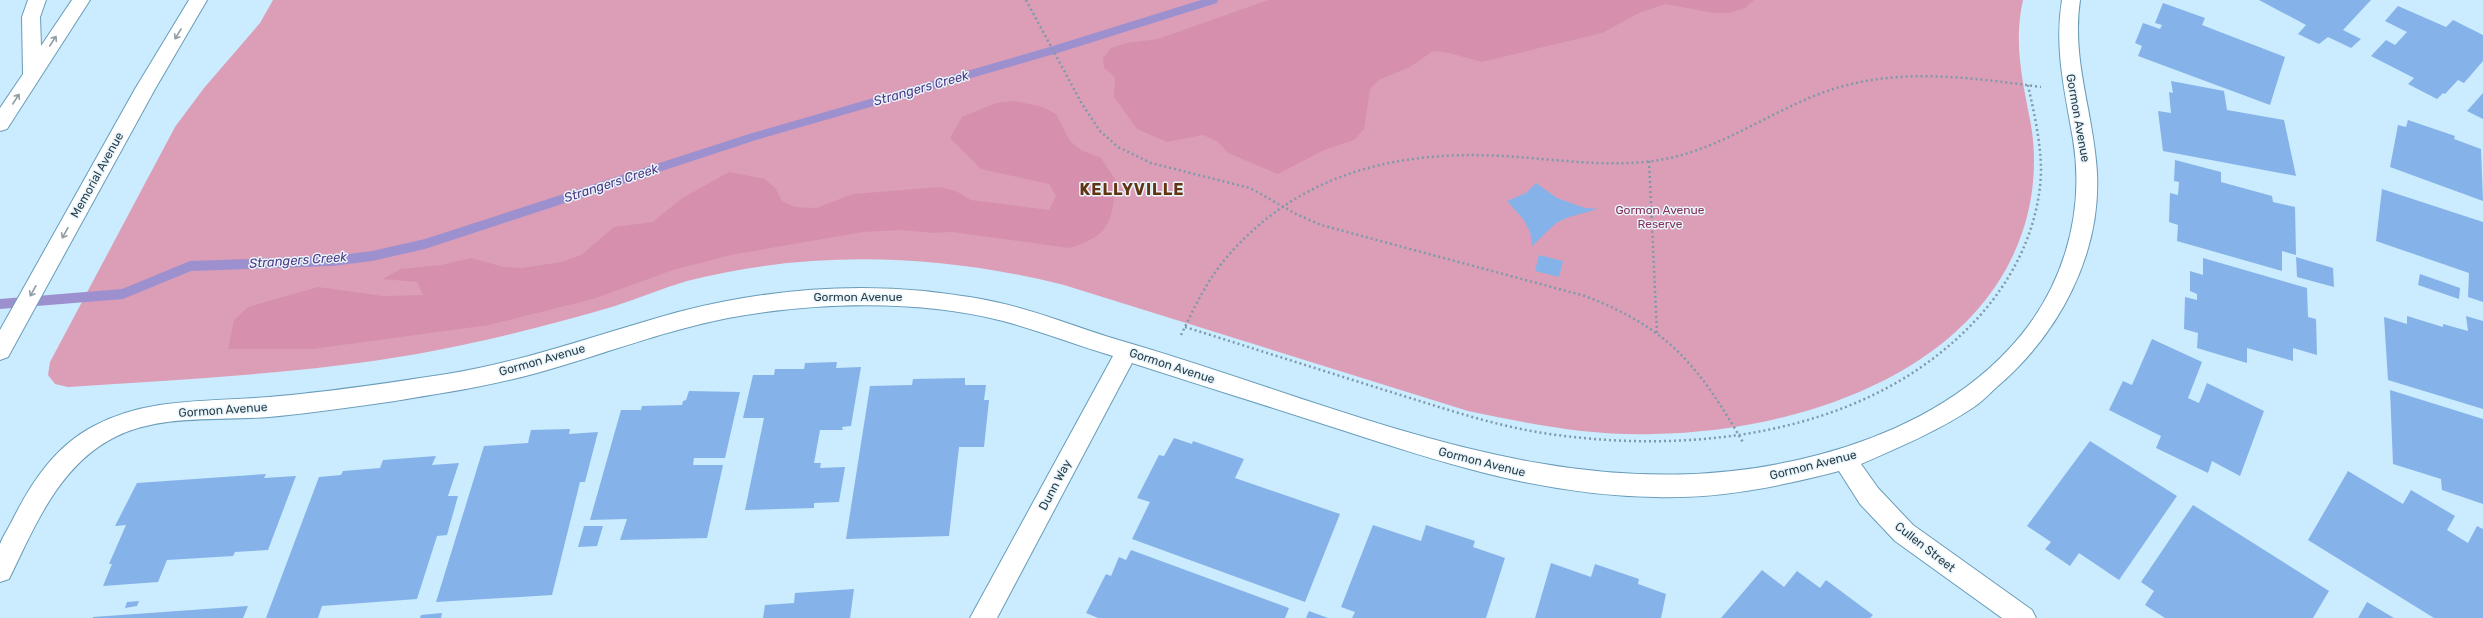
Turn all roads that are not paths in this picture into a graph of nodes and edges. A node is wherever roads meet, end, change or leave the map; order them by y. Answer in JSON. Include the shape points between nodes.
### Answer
{"nodes":[{"id":1,"x":37,"y":0,"type":"edge"},
{"id":2,"x":81,"y":0,"type":"edge"},
{"id":3,"x":198,"y":0,"type":"edge"},
{"id":4,"x":2072,"y":0,"type":"edge"},
{"id":5,"x":32,"y":74,"type":"junction"},
{"id":6,"x":0,"y":124,"type":"edge"},
{"id":7,"x":1,"y":350,"type":"edge"},
{"id":8,"x":1127,"y":351,"type":"junction"},
{"id":9,"x":1844,"y":459,"type":"junction"},
{"id":10,"x":0,"y":571,"type":"edge"},
{"id":11,"x":983,"y":618,"type":"edge"},
{"id":12,"x":2023,"y":618,"type":"edge"}],
"edges":[{"from":1,"to":5,"type":"street","via":[[31,17]]},
{"from":5,"to":2,"type":"street","one_way":true},
{"from":3,"to":7,"type":"street","name":"Memorial Avenue","one_way":true,"via":[[51,256]]},
{"from":4,"to":9,"type":"street","name":"Gormon Avenue","via":[[2066,45],[2085,155],[2086,200],[2080,244],[2067,281],[2048,318],[2022,351],[1988,383],[1947,413],[1906,435]]},
{"from":6,"to":5,"type":"street","one_way":true},
{"from":8,"to":9,"type":"street","name":"Gormon Avenue","via":[[1460,458],[1532,475],[1592,484],[1658,487],[1724,483],[1780,475]]},
{"from":8,"to":10,"type":"street","name":"Gormon Avenue","via":[[1002,312],[955,302],[864,295],[806,298],[713,312],[516,368],[452,382],[292,405],[145,416],[105,431],[65,459],[49,477]]},
{"from":8,"to":11,"type":"street","name":"Dunn Way"},
{"from":9,"to":12,"type":"street","name":"Cullen Street","via":[[1869,496],[1904,533]]}]}
